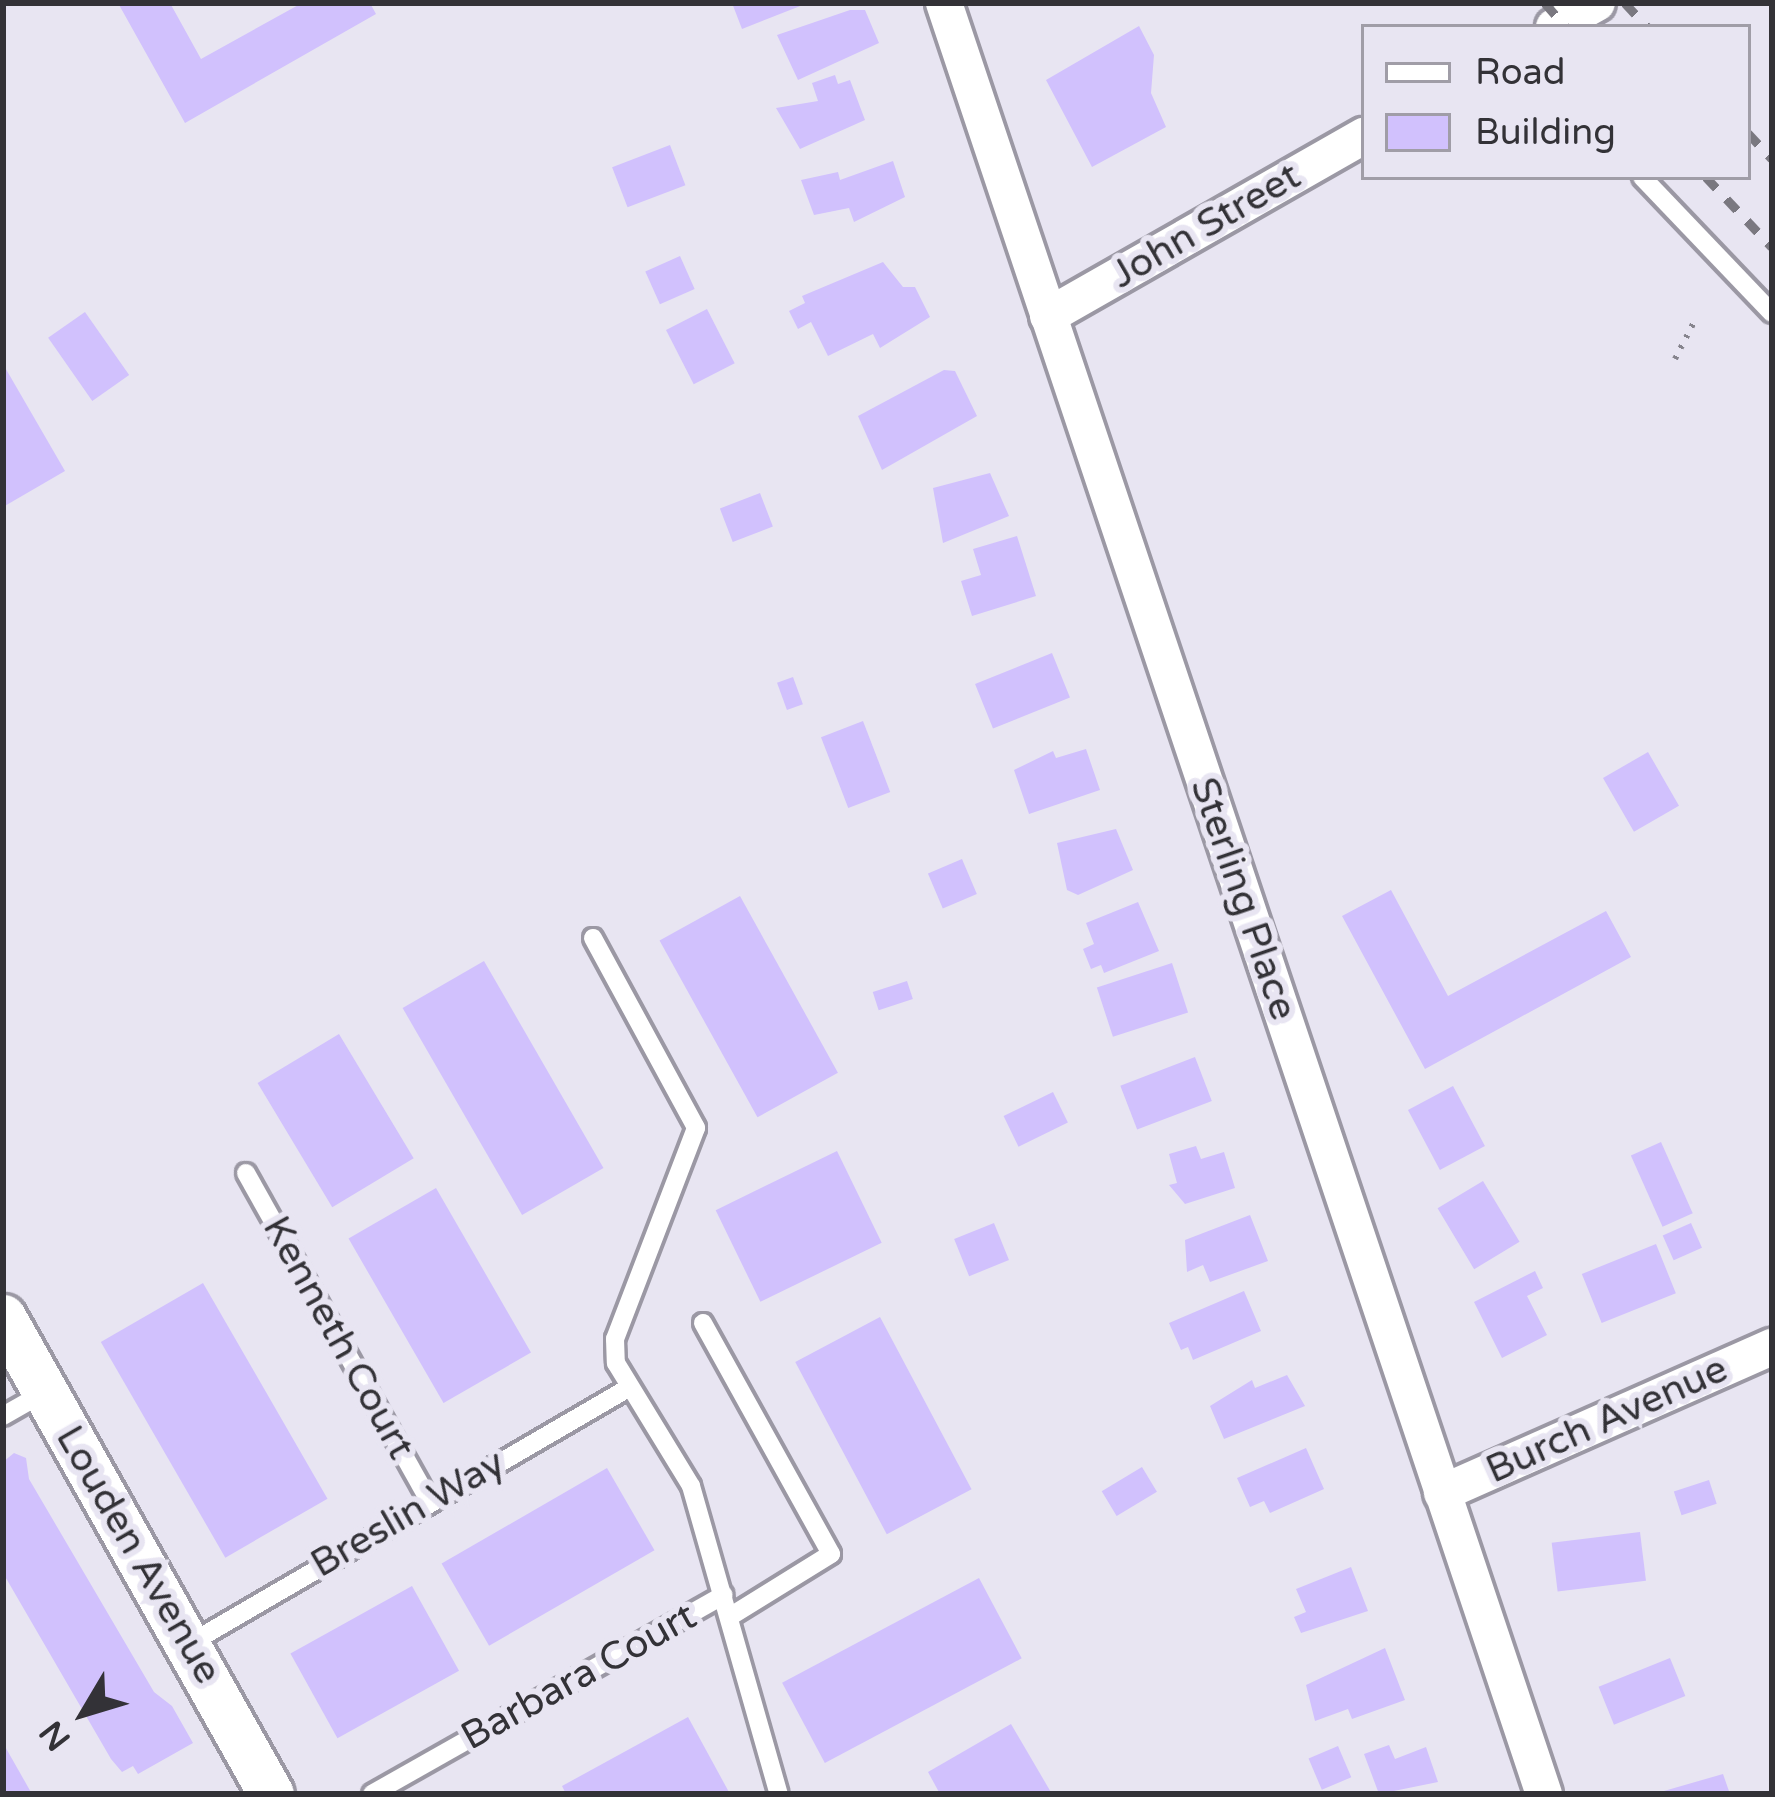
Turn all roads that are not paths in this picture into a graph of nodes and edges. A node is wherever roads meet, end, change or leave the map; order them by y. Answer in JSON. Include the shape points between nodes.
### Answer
{"nodes":[{"id":1,"x":944,"y":3,"type":"edge"},
{"id":2,"x":1597,"y":3,"type":"edge"},
{"id":3,"x":1559,"y":24,"type":"edge"},
{"id":4,"x":1361,"y":138,"type":"edge"},
{"id":5,"x":1645,"y":180,"type":"edge"},
{"id":6,"x":1772,"y":313,"type":"edge"},
{"id":7,"x":1048,"y":316,"type":"junction"},
{"id":8,"x":593,"y":938,"type":"dead end"},
{"id":9,"x":246,"y":1173,"type":"dead end"},
{"id":10,"x":3,"y":1317,"type":"edge"},
{"id":11,"x":703,"y":1323,"type":"dead end"},
{"id":12,"x":1772,"y":1347,"type":"edge"},
{"id":13,"x":629,"y":1387,"type":"junction"},
{"id":14,"x":45,"y":1392,"type":"junction"},
{"id":15,"x":3,"y":1416,"type":"edge"},
{"id":16,"x":1442,"y":1493,"type":"junction"},
{"id":17,"x":430,"y":1502,"type":"junction"},
{"id":18,"x":724,"y":1595,"type":"junction"},
{"id":19,"x":731,"y":1616,"type":"junction"},
{"id":20,"x":189,"y":1644,"type":"junction"},
{"id":21,"x":271,"y":1794,"type":"edge"},
{"id":22,"x":372,"y":1794,"type":"edge"},
{"id":23,"x":779,"y":1794,"type":"edge"},
{"id":24,"x":1544,"y":1794,"type":"edge"}],
"edges":[{"from":1,"to":7,"type":"street","name":"Sterling Place"},
{"from":2,"to":3,"type":"street"},
{"from":4,"to":7,"type":"street","name":"John Street"},
{"from":5,"to":6,"type":"lane"},
{"from":7,"to":16,"type":"street","name":"Sterling Place"},
{"from":8,"to":13,"type":"lane","via":[[696,1128],[615,1339],[616,1364]]},
{"from":9,"to":17,"type":"lane","name":"Kenneth Court"},
{"from":10,"to":14,"type":"street","name":"Louden Avenue"},
{"from":11,"to":19,"type":"lane","via":[[831,1554]]},
{"from":12,"to":16,"type":"street","name":"Burch Avenue"},
{"from":13,"to":17,"type":"lane","name":"Breslin Way"},
{"from":13,"to":18,"type":"lane","via":[[692,1486]]},
{"from":14,"to":15,"type":"lane"},
{"from":14,"to":20,"type":"street","name":"Louden Avenue"},
{"from":16,"to":24,"type":"street","name":"Sterling Place"},
{"from":17,"to":20,"type":"lane","name":"Breslin Way"},
{"from":18,"to":19,"type":"lane"},
{"from":18,"to":22,"type":"lane","name":"Barbara Court"},
{"from":19,"to":23,"type":"lane"},
{"from":20,"to":21,"type":"street","name":"Louden Avenue"}]}
